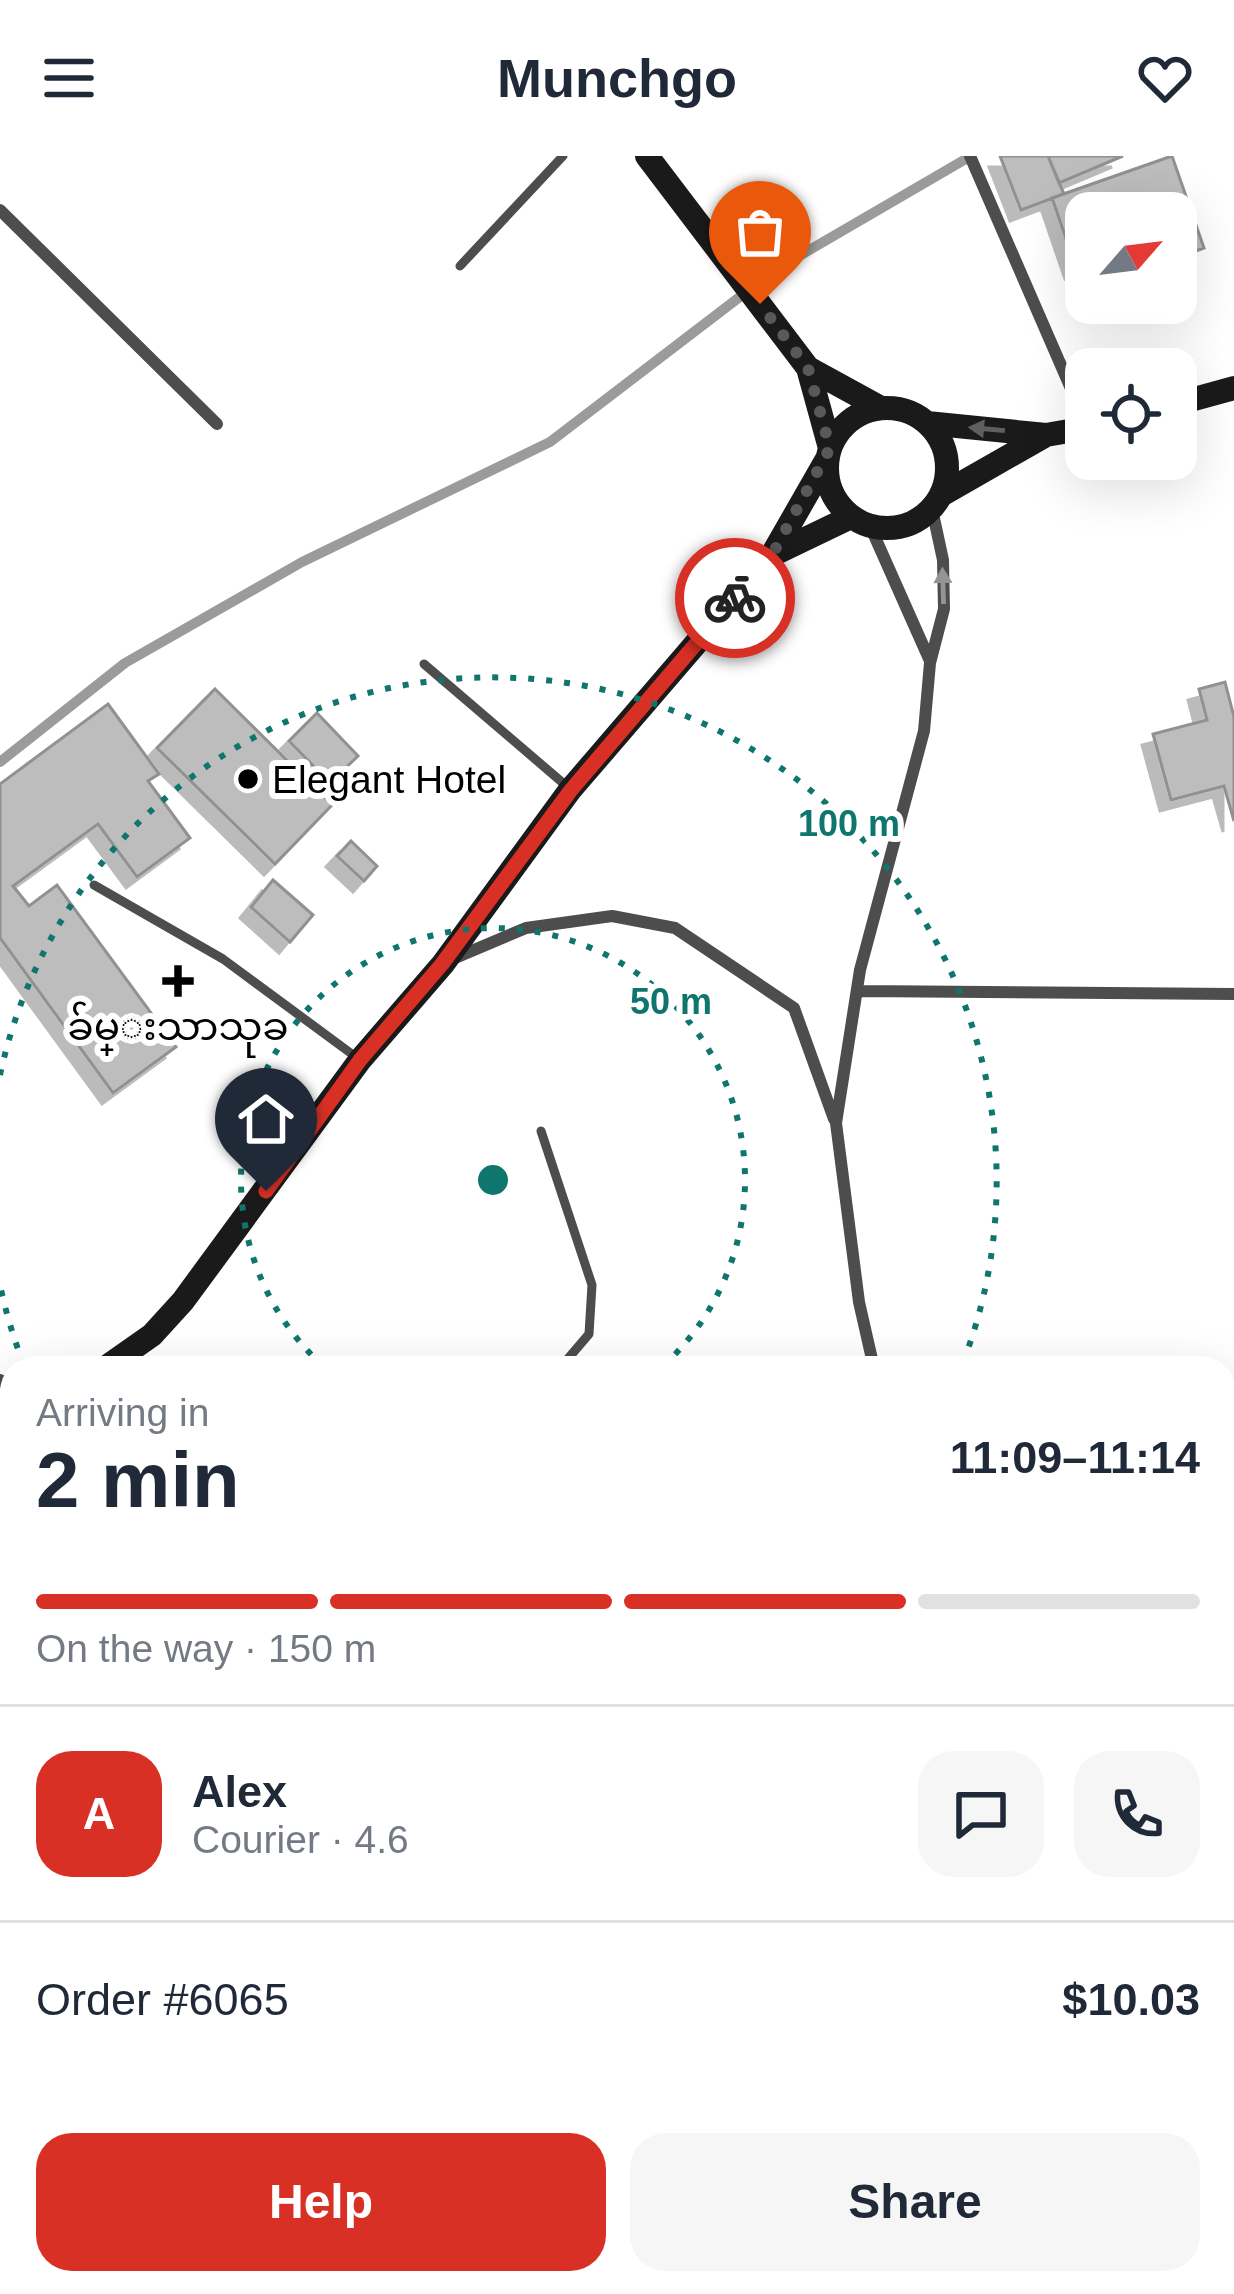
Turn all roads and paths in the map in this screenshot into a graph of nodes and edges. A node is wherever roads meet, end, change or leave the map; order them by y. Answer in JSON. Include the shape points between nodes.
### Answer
{"nodes":[{"id":1,"x":563,"y":156,"type":"edge"},
{"id":2,"x":647,"y":156,"type":"edge"},
{"id":3,"x":970,"y":156,"type":"edge"},
{"id":4,"x":0,"y":210,"type":"edge"},
{"id":5,"x":460,"y":266,"type":"dead end"},
{"id":6,"x":808,"y":368,"type":"junction"},
{"id":7,"x":1065,"y":376,"type":"edge"},
{"id":8,"x":1234,"y":388,"type":"edge"},
{"id":9,"x":1197,"y":398,"type":"edge"},
{"id":10,"x":880,"y":408,"type":"junction"},
{"id":11,"x":927,"y":423,"type":"junction"},
{"id":12,"x":217,"y":424,"type":"dead end"},
{"id":13,"x":1065,"y":430,"type":"edge"},
{"id":14,"x":1046,"y":434,"type":"junction"},
{"id":15,"x":829,"y":453,"type":"junction"},
{"id":16,"x":936,"y":502,"type":"junction"},
{"id":17,"x":861,"y":522,"type":"junction"},
{"id":18,"x":772,"y":555,"type":"junction"},
{"id":19,"x":930,"y":662,"type":"junction"},
{"id":20,"x":424,"y":664,"type":"dead end"},
{"id":21,"x":571,"y":790,"type":"junction"},
{"id":22,"x":94,"y":885,"type":"dead end"},
{"id":23,"x":442,"y":964,"type":"junction"},
{"id":24,"x":859,"y":991,"type":"junction"},
{"id":25,"x":1234,"y":994,"type":"edge"},
{"id":26,"x":360,"y":1060,"type":"junction"},
{"id":27,"x":836,"y":1123,"type":"junction"},
{"id":28,"x":541,"y":1131,"type":"dead end"},
{"id":29,"x":131,"y":1356,"type":"edge"},
{"id":30,"x":570,"y":1356,"type":"edge"},
{"id":31,"x":871,"y":1356,"type":"edge"}],
"edges":[{"from":1,"to":5,"type":"lane"},
{"from":2,"to":6,"type":"street"},
{"from":3,"to":7,"type":"street"},
{"from":4,"to":12,"type":"street"},
{"from":6,"to":10,"type":"street"},
{"from":6,"to":15,"type":"street"},
{"from":8,"to":9,"type":"street"},
{"from":10,"to":11,"type":"street"},
{"from":10,"to":15,"type":"street","via":[[850,420]]},
{"from":14,"to":11,"type":"street","one_way":true},
{"from":11,"to":16,"type":"street","via":[[946,457]]},
{"from":13,"to":14,"type":"street"},
{"from":14,"to":16,"type":"street"},
{"from":15,"to":17,"type":"street","via":[[828,481]]},
{"from":15,"to":18,"type":"street"},
{"from":16,"to":17,"type":"street","via":[[893,529]]},
{"from":19,"to":16,"type":"street","one_way":true,"via":[[944,609]]},
{"from":17,"to":18,"type":"street"},
{"from":17,"to":19,"type":"street"},
{"from":18,"to":21,"type":"street"},
{"from":19,"to":24,"type":"street","via":[[924,731]]},
{"from":20,"to":21,"type":"lane"},
{"from":21,"to":23,"type":"street"},
{"from":22,"to":26,"type":"lane","via":[[223,959]]},
{"from":23,"to":26,"type":"street"},
{"from":23,"to":27,"type":"street","via":[[526,928],[612,916],[676,928],[794,1008]]},
{"from":24,"to":25,"type":"street"},
{"from":24,"to":27,"type":"street"},
{"from":26,"to":29,"type":"street","via":[[183,1301]]},
{"from":27,"to":31,"type":"street"},
{"from":28,"to":30,"type":"lane","via":[[592,1285],[589,1334]]}]}
